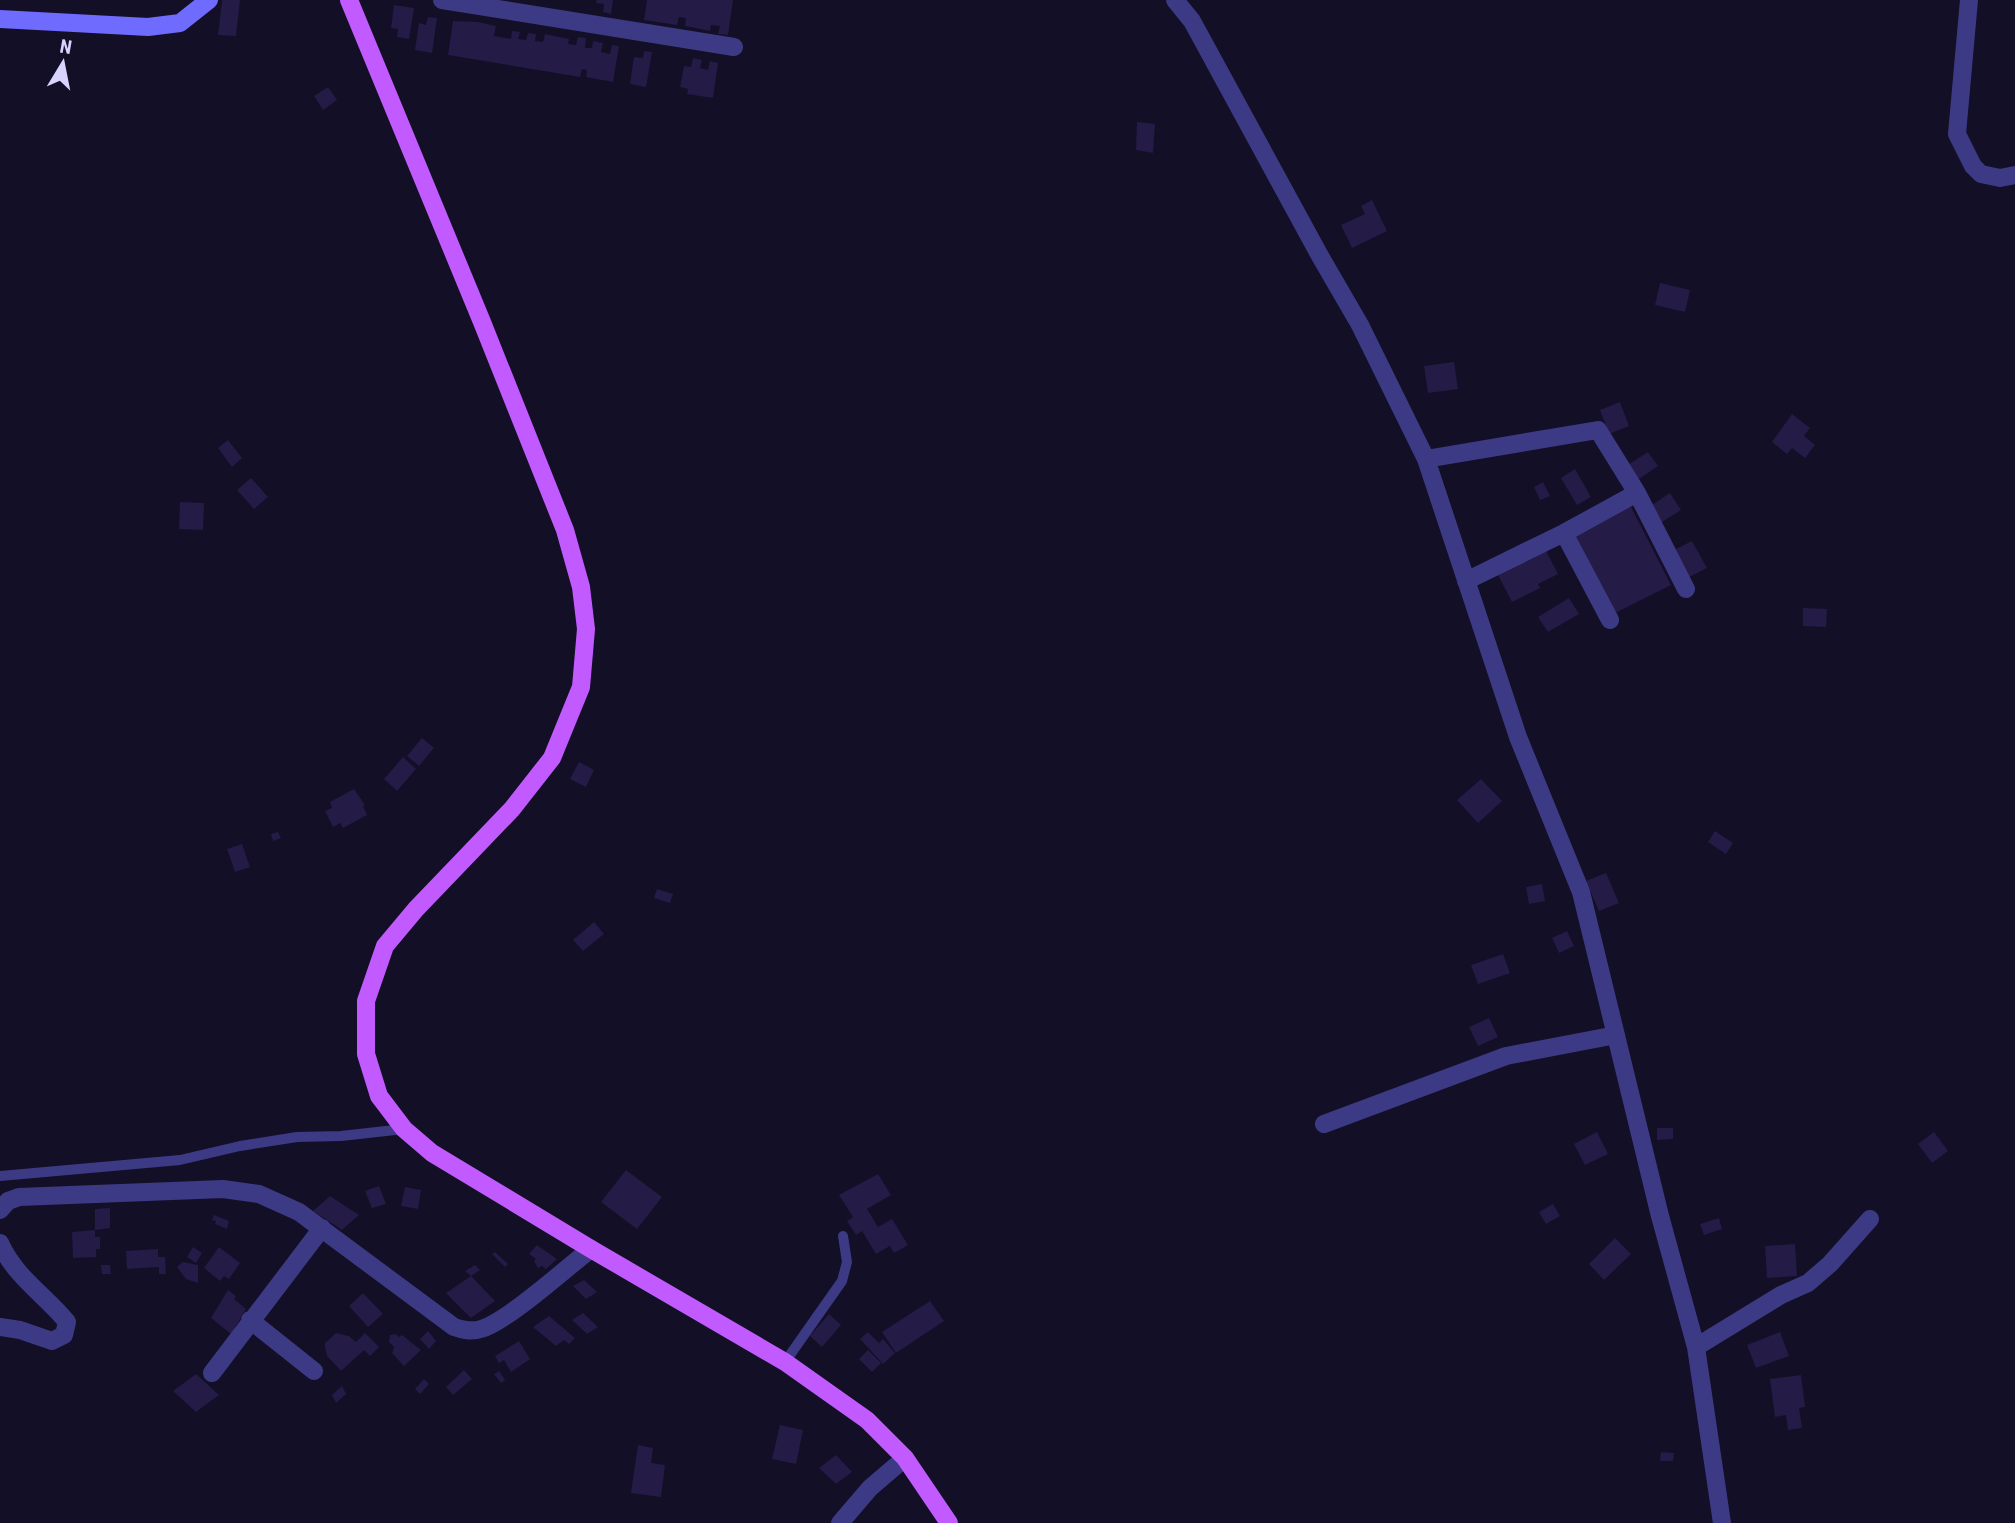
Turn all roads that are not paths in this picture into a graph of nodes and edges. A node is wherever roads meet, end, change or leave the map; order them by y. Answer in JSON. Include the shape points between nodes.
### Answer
{"nodes":[{"id":1,"x":208,"y":0,"type":"edge"},
{"id":2,"x":349,"y":0,"type":"edge"},
{"id":3,"x":442,"y":0,"type":"edge"},
{"id":4,"x":1175,"y":0,"type":"edge"},
{"id":5,"x":1969,"y":0,"type":"edge"},
{"id":6,"x":0,"y":19,"type":"edge"},
{"id":7,"x":734,"y":47,"type":"dead end"},
{"id":8,"x":2015,"y":175,"type":"edge"},
{"id":9,"x":1426,"y":459,"type":"junction"},
{"id":10,"x":1637,"y":494,"type":"junction"},
{"id":11,"x":1564,"y":533,"type":"junction"},
{"id":12,"x":1466,"y":581,"type":"junction"},
{"id":13,"x":1686,"y":589,"type":"dead end"},
{"id":14,"x":1610,"y":620,"type":"dead end"},
{"id":15,"x":1616,"y":1035,"type":"junction"},
{"id":16,"x":1324,"y":1125,"type":"dead end"},
{"id":17,"x":404,"y":1129,"type":"junction"},
{"id":18,"x":0,"y":1176,"type":"edge"},
{"id":19,"x":0,"y":1210,"type":"edge"},
{"id":20,"x":1870,"y":1219,"type":"dead end"},
{"id":21,"x":322,"y":1228,"type":"junction"},
{"id":22,"x":843,"y":1236,"type":"dead end"},
{"id":23,"x":0,"y":1243,"type":"edge"},
{"id":24,"x":591,"y":1249,"type":"junction"},
{"id":25,"x":250,"y":1320,"type":"junction"},
{"id":26,"x":0,"y":1327,"type":"edge"},
{"id":27,"x":1696,"y":1347,"type":"junction"},
{"id":28,"x":785,"y":1362,"type":"junction"},
{"id":29,"x":314,"y":1371,"type":"dead end"},
{"id":30,"x":212,"y":1373,"type":"dead end"},
{"id":31,"x":905,"y":1458,"type":"junction"},
{"id":32,"x":840,"y":1523,"type":"edge"},
{"id":33,"x":949,"y":1523,"type":"edge"},
{"id":34,"x":1722,"y":1523,"type":"edge"}],
"edges":[{"from":1,"to":6,"type":"main road","via":[[180,23],[148,27]]},
{"from":2,"to":17,"type":"main road","via":[[565,530],[581,587],[586,629],[581,687],[552,758],[512,809],[385,946],[366,1001],[366,1054],[379,1096]]},
{"from":3,"to":7,"type":"street"},
{"from":4,"to":9,"type":"street","via":[[1192,21],[1360,325]]},
{"from":5,"to":8,"type":"street","via":[[1957,134],[1981,174]]},
{"from":9,"to":10,"type":"street","via":[[1598,430]]},
{"from":9,"to":12,"type":"street"},
{"from":10,"to":11,"type":"street"},
{"from":10,"to":13,"type":"street"},
{"from":11,"to":12,"type":"street"},
{"from":11,"to":14,"type":"street"},
{"from":12,"to":15,"type":"street","via":[[1518,737],[1581,892]]},
{"from":15,"to":16,"type":"street","via":[[1506,1056]]},
{"from":15,"to":27,"type":"street"},
{"from":17,"to":18,"type":"lane","via":[[297,1137],[180,1160]]},
{"from":17,"to":24,"type":"main road","via":[[432,1153]]},
{"from":19,"to":21,"type":"street","via":[[19,1197],[223,1189],[259,1194]]},
{"from":20,"to":27,"type":"street","via":[[1808,1283]]},
{"from":21,"to":24,"type":"street","via":[[465,1331],[505,1316]]},
{"from":21,"to":25,"type":"street"},
{"from":22,"to":28,"type":"lane","via":[[847,1262],[842,1281]]},
{"from":23,"to":26,"type":"street","via":[[26,1283],[67,1322],[64,1335],[52,1341]]},
{"from":24,"to":28,"type":"main road"},
{"from":25,"to":29,"type":"street"},
{"from":25,"to":30,"type":"street"},
{"from":27,"to":34,"type":"street"},
{"from":28,"to":31,"type":"main road","via":[[867,1420]]},
{"from":31,"to":32,"type":"street","via":[[870,1488]]},
{"from":31,"to":33,"type":"main road"}]}
